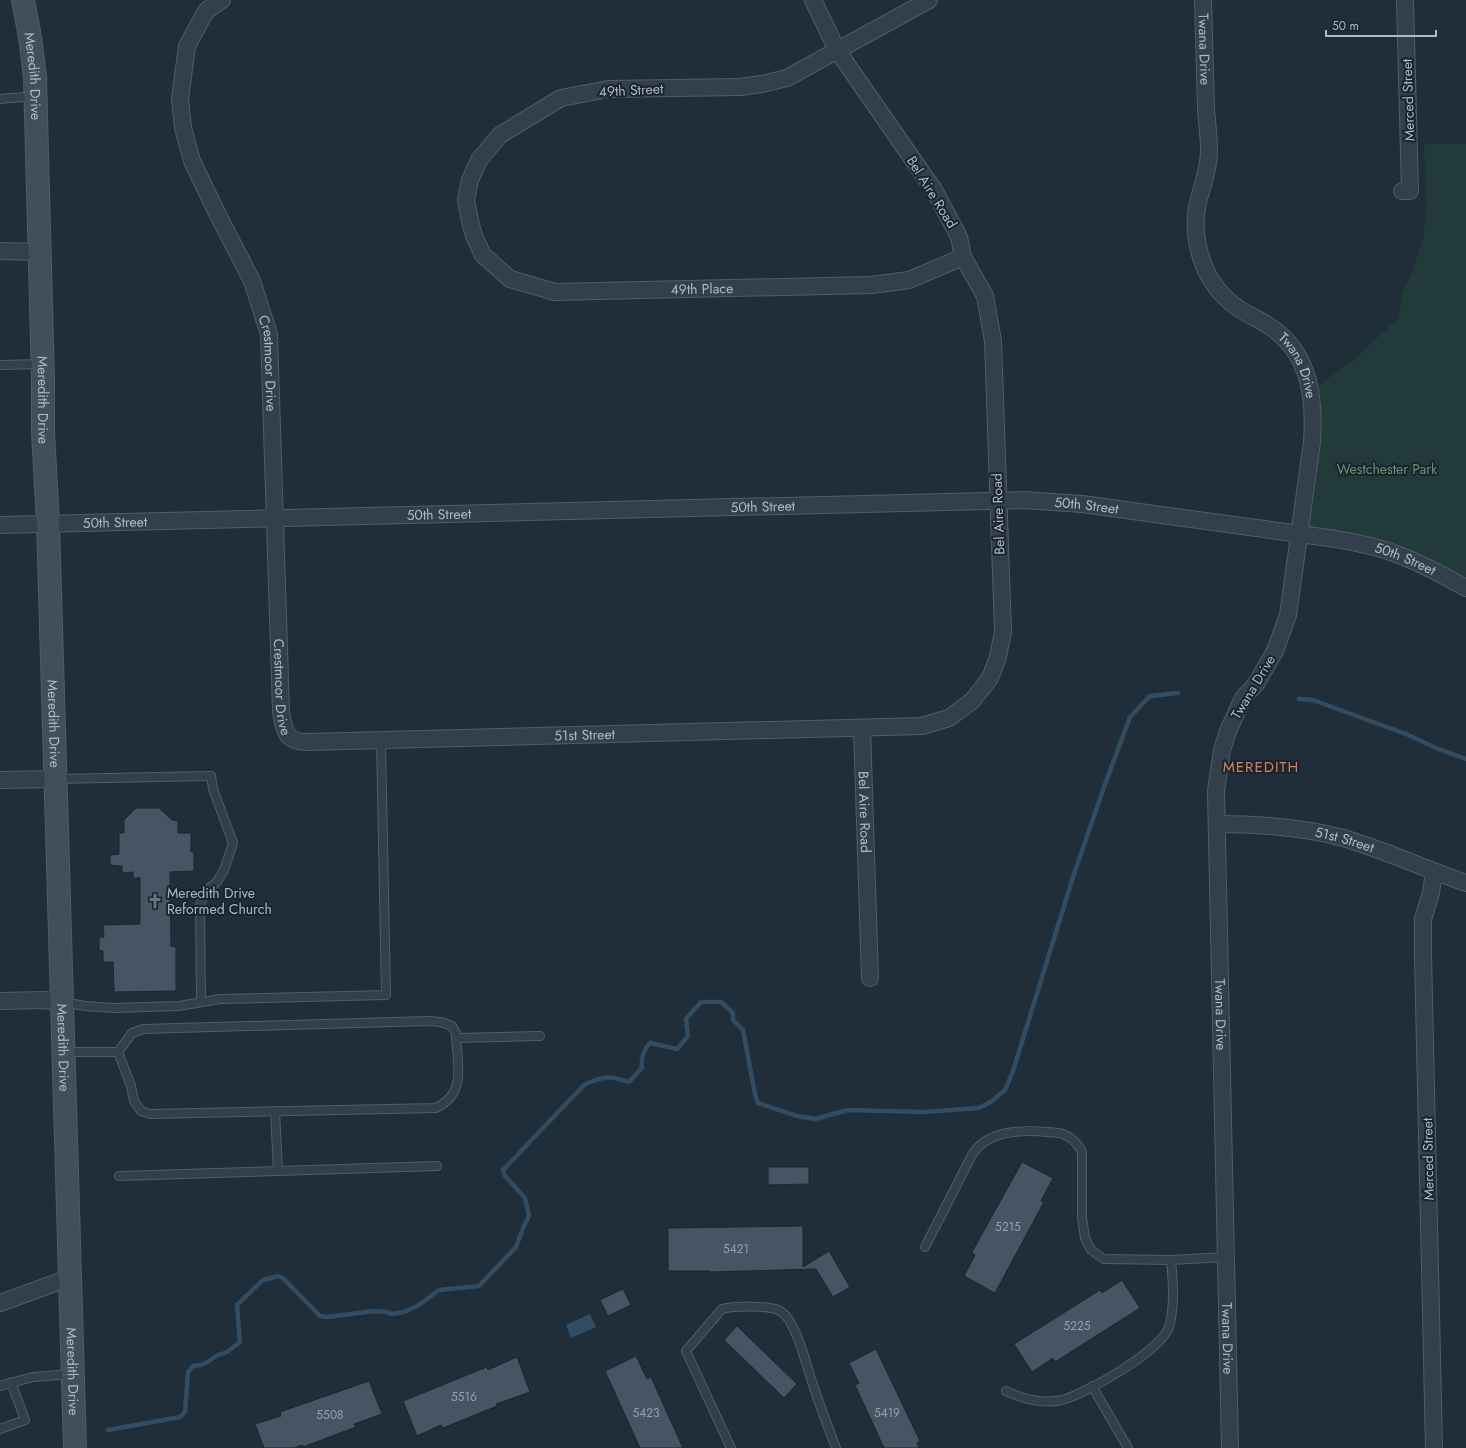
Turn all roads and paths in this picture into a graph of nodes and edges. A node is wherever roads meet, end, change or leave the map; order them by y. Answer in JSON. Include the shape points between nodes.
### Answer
{"nodes":[{"id":1,"x":23,"y":0,"type":"edge"},
{"id":2,"x":222,"y":0,"type":"edge"},
{"id":3,"x":813,"y":0,"type":"edge"},
{"id":4,"x":930,"y":0,"type":"edge"},
{"id":5,"x":1203,"y":0,"type":"edge"},
{"id":6,"x":1405,"y":0,"type":"edge"},
{"id":7,"x":837,"y":50,"type":"junction"},
{"id":8,"x":36,"y":96,"type":"junction"},
{"id":9,"x":0,"y":99,"type":"edge"},
{"id":10,"x":1402,"y":191,"type":"dead end"},
{"id":11,"x":470,"y":221,"type":"joint"},
{"id":12,"x":0,"y":251,"type":"edge"},
{"id":13,"x":40,"y":252,"type":"junction"},
{"id":14,"x":964,"y":257,"type":"junction"},
{"id":15,"x":43,"y":364,"type":"junction"},
{"id":16,"x":0,"y":365,"type":"edge"},
{"id":17,"x":998,"y":501,"type":"junction"},
{"id":18,"x":274,"y":518,"type":"junction"},
{"id":19,"x":48,"y":523,"type":"junction"},
{"id":20,"x":0,"y":525,"type":"edge"},
{"id":21,"x":1300,"y":534,"type":"junction"},
{"id":22,"x":1466,"y":588,"type":"edge"},
{"id":23,"x":862,"y":728,"type":"junction"},
{"id":24,"x":381,"y":740,"type":"junction"},
{"id":25,"x":307,"y":742,"type":"joint"},
{"id":26,"x":55,"y":779,"type":"junction"},
{"id":27,"x":0,"y":780,"type":"edge"},
{"id":28,"x":1217,"y":824,"type":"junction"},
{"id":29,"x":1434,"y":872,"type":"junction"},
{"id":30,"x":1466,"y":883,"type":"edge"},
{"id":31,"x":870,"y":978,"type":"dead end"},
{"id":32,"x":0,"y":1001,"type":"edge"},
{"id":33,"x":61,"y":1002,"type":"junction"},
{"id":34,"x":201,"y":1002,"type":"junction"},
{"id":35,"x":540,"y":1036,"type":"dead end"},
{"id":36,"x":456,"y":1038,"type":"junction"},
{"id":37,"x":63,"y":1052,"type":"junction"},
{"id":38,"x":118,"y":1052,"type":"junction"},
{"id":39,"x":275,"y":1111,"type":"junction"},
{"id":40,"x":437,"y":1166,"type":"dead end"},
{"id":41,"x":278,"y":1171,"type":"junction"},
{"id":42,"x":119,"y":1176,"type":"dead end"},
{"id":43,"x":924,"y":1247,"type":"dead end"},
{"id":44,"x":1226,"y":1257,"type":"junction"},
{"id":45,"x":1171,"y":1260,"type":"junction"},
{"id":46,"x":69,"y":1278,"type":"junction"},
{"id":47,"x":0,"y":1303,"type":"edge"},
{"id":48,"x":72,"y":1374,"type":"junction"},
{"id":49,"x":11,"y":1382,"type":"junction"},
{"id":50,"x":0,"y":1386,"type":"edge"},
{"id":51,"x":1092,"y":1386,"type":"junction"},
{"id":52,"x":1006,"y":1391,"type":"dead end"},
{"id":53,"x":0,"y":1429,"type":"edge"},
{"id":54,"x":75,"y":1448,"type":"edge"},
{"id":55,"x":731,"y":1448,"type":"edge"},
{"id":56,"x":836,"y":1448,"type":"edge"},
{"id":57,"x":1128,"y":1448,"type":"edge"},
{"id":58,"x":1230,"y":1448,"type":"edge"},
{"id":59,"x":1434,"y":1448,"type":"edge"}],
"edges":[{"from":1,"to":8,"type":"main road","name":"Meredith Drive","via":[[31,44]]},
{"from":2,"to":18,"type":"street","name":"Crestmoor Drive","via":[[206,11],[187,46],[180,99],[183,128],[192,160],[252,281],[269,334]]},
{"from":3,"to":7,"type":"street","name":"Bel Aire Road"},
{"from":4,"to":7,"type":"street","name":"49th Street"},
{"from":5,"to":21,"type":"street","name":"Twana Drive","via":[[1209,152],[1207,174],[1197,207],[1197,245],[1206,270],[1224,296],[1286,340],[1306,373],[1314,419]]},
{"from":6,"to":10,"type":"street","name":"Merced Street","via":[[1410,191]]},
{"from":7,"to":11,"type":"street","name":"49th Street","via":[[787,78],[762,84],[740,87],[608,89],[560,98],[500,135],[479,160],[470,180],[466,200]]},
{"from":7,"to":14,"type":"street","name":"Bel Aire Road","via":[[934,190],[960,237]]},
{"from":8,"to":9,"type":"lane"},
{"from":8,"to":13,"type":"main road","name":"Meredith Drive"},
{"from":11,"to":14,"type":"street","name":"49th Place","via":[[483,255],[510,279],[555,292],[871,285],[909,280]]},
{"from":12,"to":13,"type":"street"},
{"from":13,"to":15,"type":"main road","name":"Meredith Drive"},
{"from":14,"to":17,"type":"street","name":"Bel Aire Road","via":[[985,296],[993,341]]},
{"from":15,"to":16,"type":"lane"},
{"from":15,"to":19,"type":"main road","name":"Meredith Drive","via":[[43,432]]},
{"from":17,"to":18,"type":"street","name":"50th Street"},
{"from":17,"to":21,"type":"street","name":"50th Street","via":[[1082,504]]},
{"from":17,"to":23,"type":"street","name":"Bel Aire Road","via":[[1003,632],[990,678],[972,701],[949,718],[922,726]]},
{"from":18,"to":19,"type":"street","name":"50th Street"},
{"from":18,"to":25,"type":"street","name":"Crestmoor Drive","via":[[283,722],[285,732],[291,738]]},
{"from":19,"to":20,"type":"street","name":"50th Street"},
{"from":19,"to":26,"type":"main road","name":"Meredith Drive"},
{"from":21,"to":22,"type":"street","name":"50th Street","via":[[1366,544],[1437,572]]},
{"from":21,"to":28,"type":"street","name":"Twana Drive","via":[[1288,616],[1275,651],[1256,684],[1243,698],[1222,750],[1216,791]]},
{"from":23,"to":24,"type":"street","name":"51st Street"},
{"from":23,"to":31,"type":"street","name":"Bel Aire Road"},
{"from":24,"to":25,"type":"street","name":"51st Street"},
{"from":24,"to":34,"type":"lane","via":[[386,995],[220,999]]},
{"from":26,"to":27,"type":"street"},
{"from":26,"to":33,"type":"main road","name":"Meredith Drive"},
{"from":26,"to":34,"type":"lane","via":[[211,776],[213,789],[233,843],[224,870],[200,905]]},
{"from":28,"to":29,"type":"street","name":"51st Street","via":[[1251,824],[1297,829],[1342,838],[1386,852]]},
{"from":28,"to":44,"type":"street","name":"Twana Drive"},
{"from":29,"to":30,"type":"street","name":"51st Street"},
{"from":29,"to":59,"type":"street","name":"Merced Street","via":[[1424,919],[1423,955]]},
{"from":32,"to":33,"type":"street"},
{"from":33,"to":34,"type":"lane","via":[[114,1008],[179,1006]]},
{"from":33,"to":37,"type":"main road","name":"Meredith Drive"},
{"from":35,"to":36,"type":"lane"},
{"from":36,"to":38,"type":"lane","via":[[452,1026],[429,1021],[143,1029],[132,1033]]},
{"from":36,"to":39,"type":"lane","via":[[459,1077],[455,1091],[445,1104],[436,1108]]},
{"from":37,"to":38,"type":"lane"},
{"from":37,"to":46,"type":"main road","name":"Meredith Drive"},
{"from":38,"to":39,"type":"lane","via":[[134,1101],[141,1111],[150,1114]]},
{"from":39,"to":41,"type":"lane"},
{"from":40,"to":41,"type":"lane"},
{"from":41,"to":42,"type":"lane"},
{"from":43,"to":45,"type":"lane","via":[[979,1146],[1002,1134],[1031,1131],[1063,1134],[1071,1138],[1082,1152],[1082,1218],[1085,1238],[1091,1250],[1104,1259]]},
{"from":44,"to":45,"type":"lane"},
{"from":44,"to":58,"type":"street","name":"Twana Drive"},
{"from":45,"to":51,"type":"lane","via":[[1173,1303],[1169,1328],[1147,1353]]},
{"from":46,"to":47,"type":"street"},
{"from":46,"to":48,"type":"main road","name":"Meredith Drive"},
{"from":48,"to":49,"type":"lane","via":[[33,1377]]},
{"from":48,"to":54,"type":"main road","name":"Meredith Drive"},
{"from":49,"to":50,"type":"lane"},
{"from":49,"to":53,"type":"lane","via":[[25,1420]]},
{"from":51,"to":52,"type":"lane","via":[[1062,1400],[1047,1401],[1031,1400]]},
{"from":51,"to":57,"type":"lane"},
{"from":55,"to":56,"type":"lane","via":[[686,1351],[722,1309],[729,1307],[771,1308],[780,1311],[788,1319],[804,1353],[811,1381]]}]}
